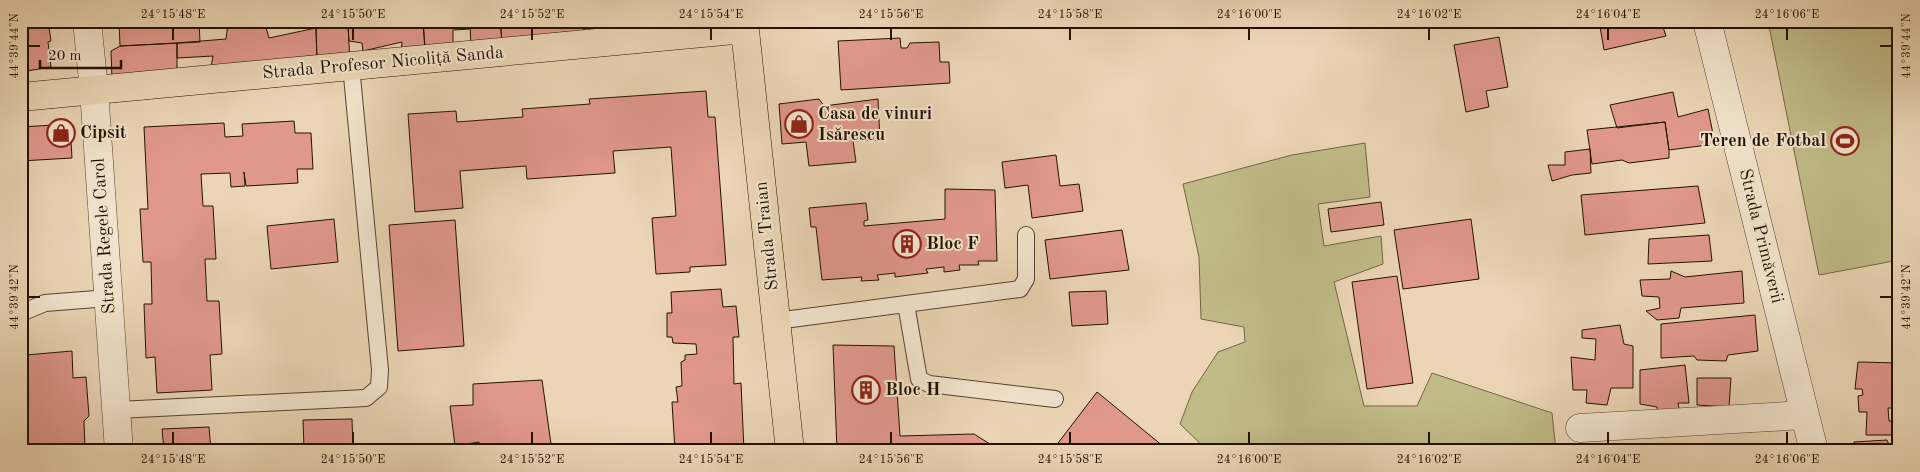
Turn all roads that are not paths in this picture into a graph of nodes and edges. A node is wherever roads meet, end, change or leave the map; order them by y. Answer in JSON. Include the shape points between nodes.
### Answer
{"nodes":[{"id":1,"x":87,"y":21,"type":"edge"},
{"id":2,"x":1707,"y":21,"type":"edge"},
{"id":3,"x":744,"y":25,"type":"edge"},
{"id":4,"x":351,"y":66,"type":"junction"},
{"id":5,"x":94,"y":90,"type":"junction"},
{"id":6,"x":21,"y":97,"type":"edge"},
{"id":7,"x":1026,"y":235,"type":"dead end"},
{"id":8,"x":109,"y":298,"type":"junction"},
{"id":9,"x":906,"y":304,"type":"junction"},
{"id":10,"x":21,"y":313,"type":"edge"},
{"id":11,"x":776,"y":321,"type":"junction"},
{"id":12,"x":1055,"y":399,"type":"dead end"},
{"id":13,"x":117,"y":410,"type":"junction"},
{"id":14,"x":1805,"y":415,"type":"junction"},
{"id":15,"x":1580,"y":428,"type":"dead end"},
{"id":16,"x":119,"y":451,"type":"edge"},
{"id":17,"x":790,"y":451,"type":"edge"},
{"id":18,"x":1814,"y":451,"type":"edge"}],
"edges":[{"from":1,"to":5,"type":"street","name":"Strada Regele Carol"},
{"from":2,"to":14,"type":"street","name":"Strada Primăverii"},
{"from":3,"to":4,"type":"main road","name":"Strada Profesor Nicoliță Sanda"},
{"from":3,"to":11,"type":"main road","name":"Strada Traian"},
{"from":4,"to":5,"type":"main road","name":"Strada Profesor Nicoliță Sanda"},
{"from":4,"to":13,"type":"lane","via":[[379,387],[366,398]]},
{"from":5,"to":6,"type":"main road","name":"Strada Profesor Nicoliță Sanda"},
{"from":5,"to":8,"type":"street","name":"Strada Regele Carol"},
{"from":7,"to":9,"type":"lane","via":[[1026,279],[1020,289]]},
{"from":8,"to":10,"type":"lane","via":[[45,303]]},
{"from":8,"to":13,"type":"street","name":"Strada Regele Carol"},
{"from":9,"to":11,"type":"lane"},
{"from":9,"to":12,"type":"lane","via":[[919,380],[929,384]]},
{"from":11,"to":17,"type":"main road","name":"Strada Traian"},
{"from":13,"to":16,"type":"street","name":"Strada Regele Carol"},
{"from":14,"to":15,"type":"street"},
{"from":14,"to":18,"type":"street","name":"Strada Primăverii"}]}
